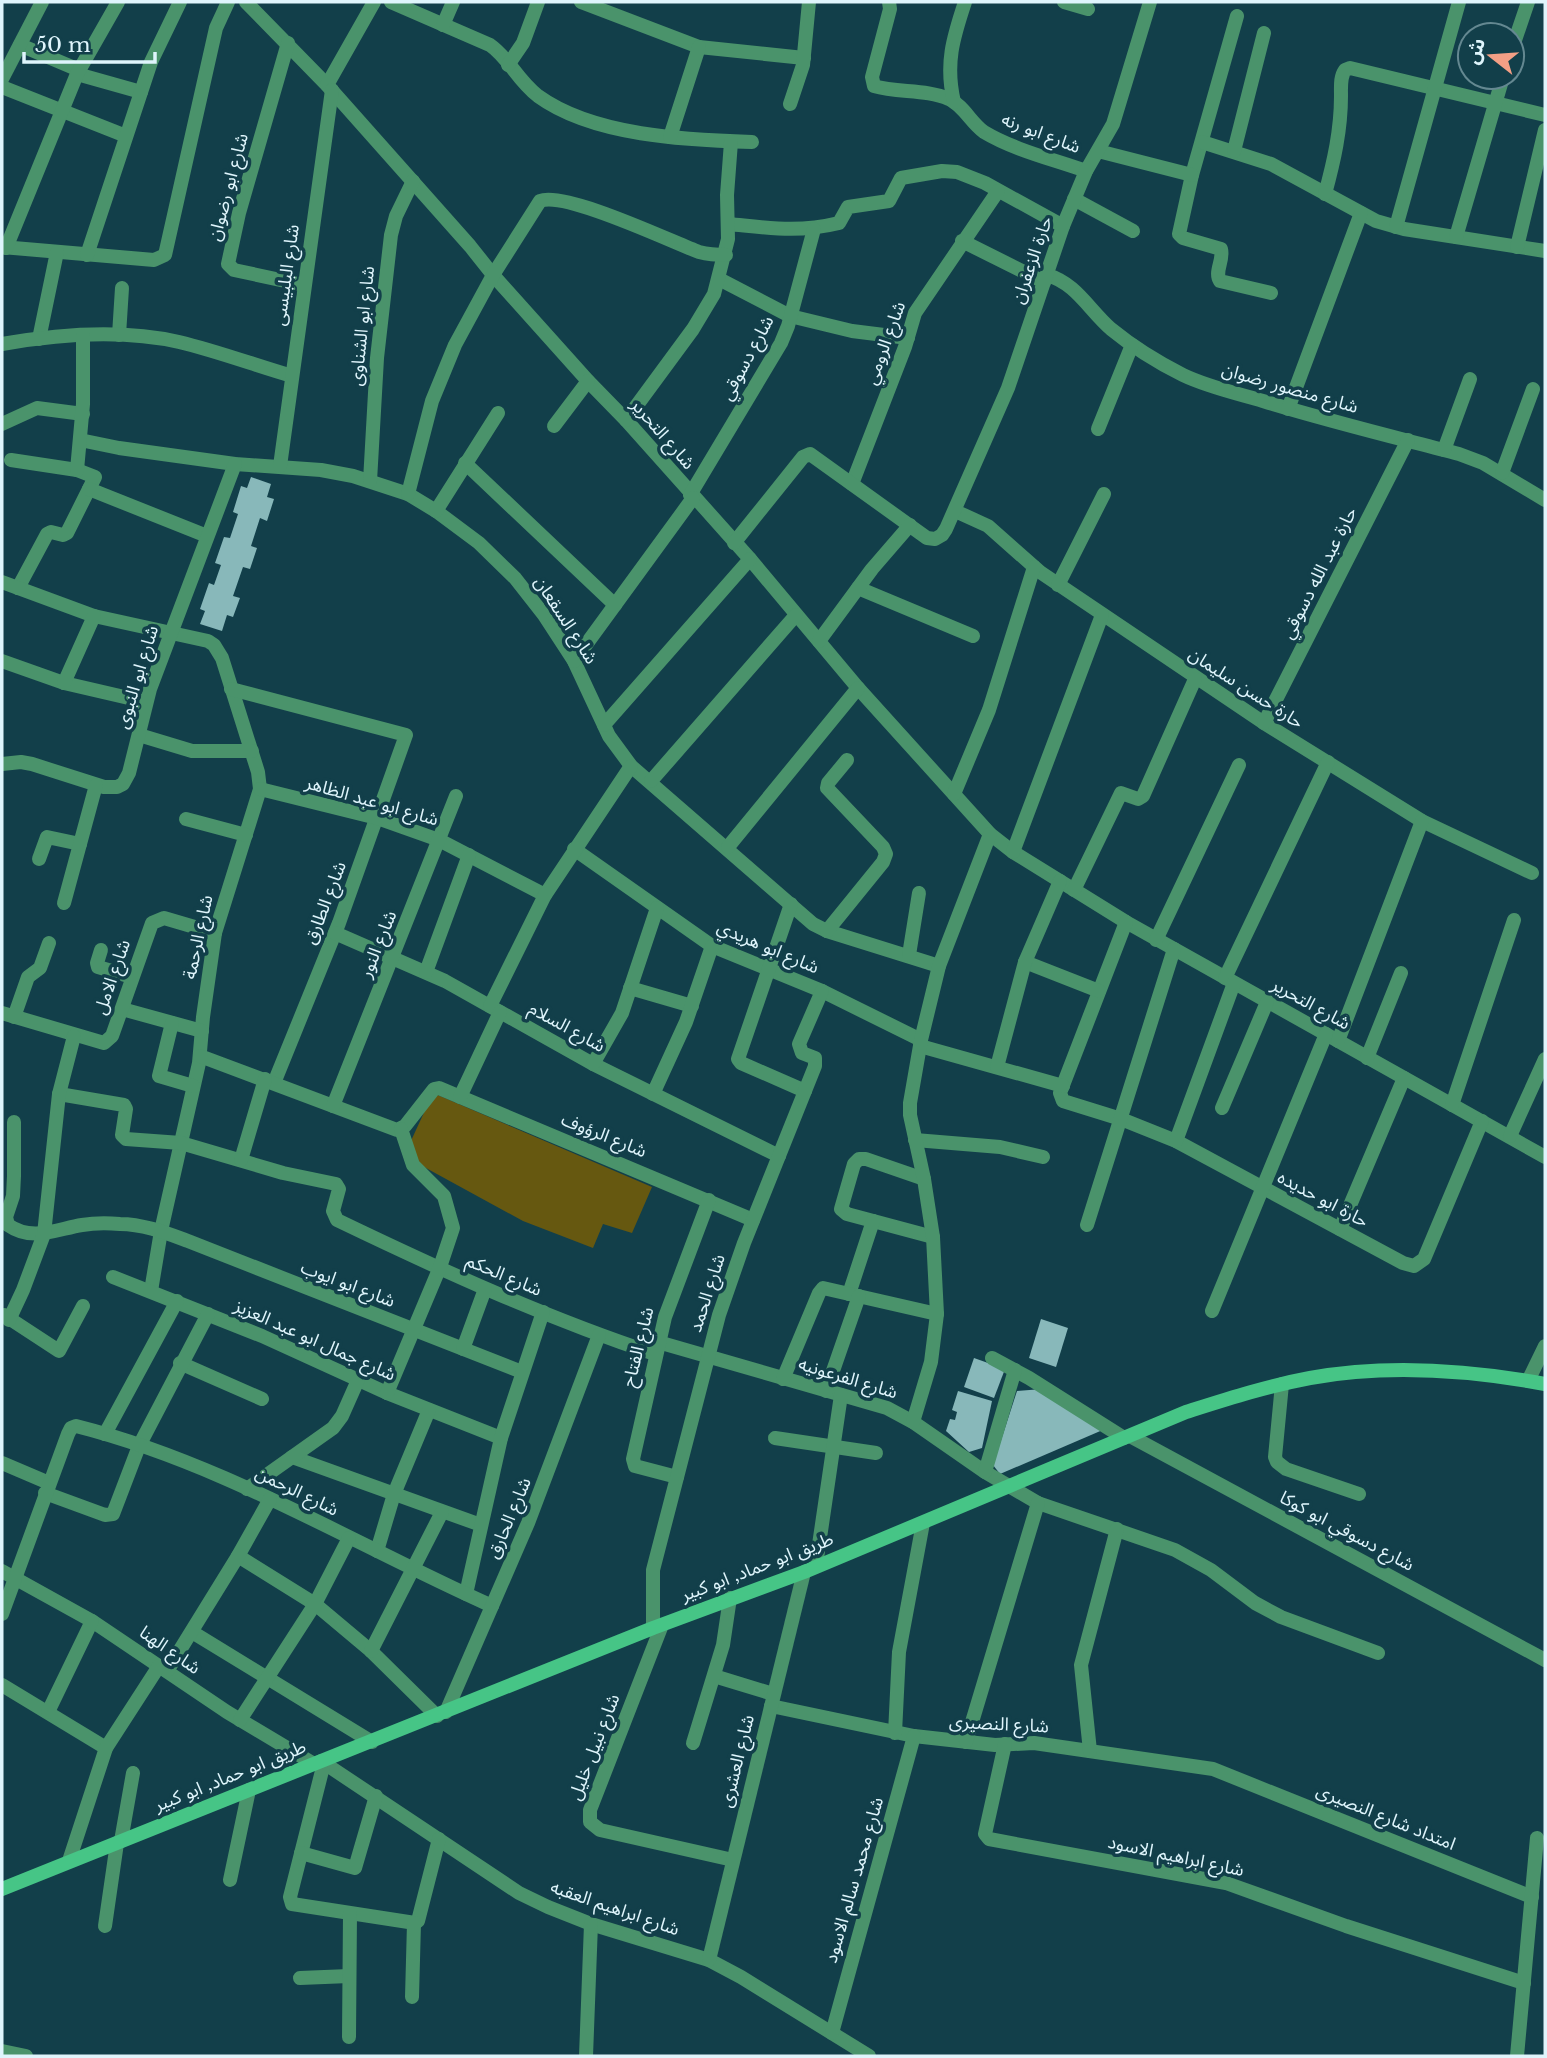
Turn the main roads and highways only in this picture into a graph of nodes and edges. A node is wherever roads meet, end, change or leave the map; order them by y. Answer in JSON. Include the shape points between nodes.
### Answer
{"nodes":[{"id":1,"x":1545,"y":1384,"type":"edge"},
{"id":2,"x":2,"y":1889,"type":"edge"}],
"edges":[{"from":1,"to":2,"type":"main road","name":"طريق ابو حماد, ابو كبير","via":[[1472,1374],[1353,1373],[1282,1384],[1186,1412],[922,1523]]}]}
